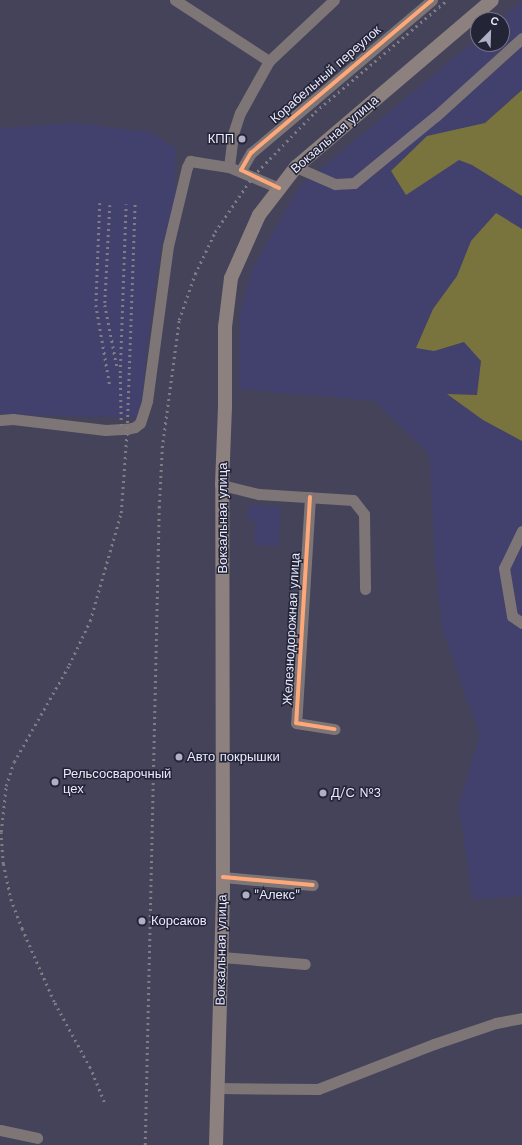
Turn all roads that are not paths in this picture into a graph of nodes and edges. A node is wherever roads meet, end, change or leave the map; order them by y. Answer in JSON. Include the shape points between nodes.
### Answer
{"nodes":[{"id":1,"x":175,"y":0,"type":"edge"},
{"id":2,"x":432,"y":0,"type":"edge"},
{"id":3,"x":492,"y":0,"type":"edge"},
{"id":4,"x":329,"y":2,"type":"edge"},
{"id":5,"x":522,"y":38,"type":"edge"},
{"id":6,"x":270,"y":61,"type":"junction"},
{"id":7,"x":229,"y":167,"type":"junction"},
{"id":8,"x":296,"y":167,"type":"junction"},
{"id":9,"x":241,"y":170,"type":"junction"},
{"id":10,"x":279,"y":188,"type":"junction"},
{"id":11,"x":0,"y":420,"type":"edge"},
{"id":12,"x":222,"y":485,"type":"junction"},
{"id":13,"x":310,"y":497,"type":"junction"},
{"id":14,"x":522,"y":531,"type":"edge"},
{"id":15,"x":365,"y":589,"type":"dead end"},
{"id":16,"x":522,"y":623,"type":"edge"},
{"id":17,"x":335,"y":729,"type":"dead end"},
{"id":18,"x":223,"y":877,"type":"junction"},
{"id":19,"x":313,"y":885,"type":"dead end"},
{"id":20,"x":222,"y":957,"type":"junction"},
{"id":21,"x":306,"y":964,"type":"dead end"},
{"id":22,"x":522,"y":1018,"type":"edge"},
{"id":23,"x":217,"y":1088,"type":"junction"},
{"id":24,"x":0,"y":1130,"type":"edge"},
{"id":25,"x":37,"y":1138,"type":"dead end"},
{"id":26,"x":216,"y":1145,"type":"edge"}],
"edges":[{"from":1,"to":6,"type":"street"},
{"from":2,"to":9,"type":"street","name":"Корабельный переулок","via":[[251,153]]},
{"from":3,"to":8,"type":"main road","name":"Вокзальная улица"},
{"from":4,"to":6,"type":"street"},
{"from":5,"to":8,"type":"street","via":[[436,116],[354,183],[334,184]]},
{"from":6,"to":7,"type":"street","via":[[240,113]]},
{"from":7,"to":9,"type":"street"},
{"from":7,"to":11,"type":"street","via":[[190,161],[187,167],[168,246],[147,401],[140,422],[135,428],[105,430],[13,419]]},
{"from":8,"to":10,"type":"main road","name":"Вокзальная улица"},
{"from":9,"to":10,"type":"street"},
{"from":10,"to":12,"type":"main road","name":"Вокзальная улица","via":[[259,215],[248,236],[231,278],[227,298]]},
{"from":12,"to":13,"type":"street","via":[[259,494]]},
{"from":12,"to":18,"type":"main road","name":"Вокзальная улица"},
{"from":13,"to":15,"type":"street","via":[[343,498],[353,500],[360,506],[364,514]]},
{"from":13,"to":17,"type":"street","name":"Железнодорожная улица","via":[[296,723]]},
{"from":14,"to":16,"type":"street","via":[[504,568],[512,616]]},
{"from":18,"to":19,"type":"street"},
{"from":18,"to":20,"type":"main road","name":"Вокзальная улица"},
{"from":20,"to":21,"type":"street"},
{"from":20,"to":23,"type":"main road","name":"Вокзальная улица"},
{"from":22,"to":23,"type":"street","via":[[496,1023],[434,1044],[318,1089]]},
{"from":23,"to":26,"type":"main road","name":"Вокзальная улица"},
{"from":24,"to":25,"type":"street"}]}
